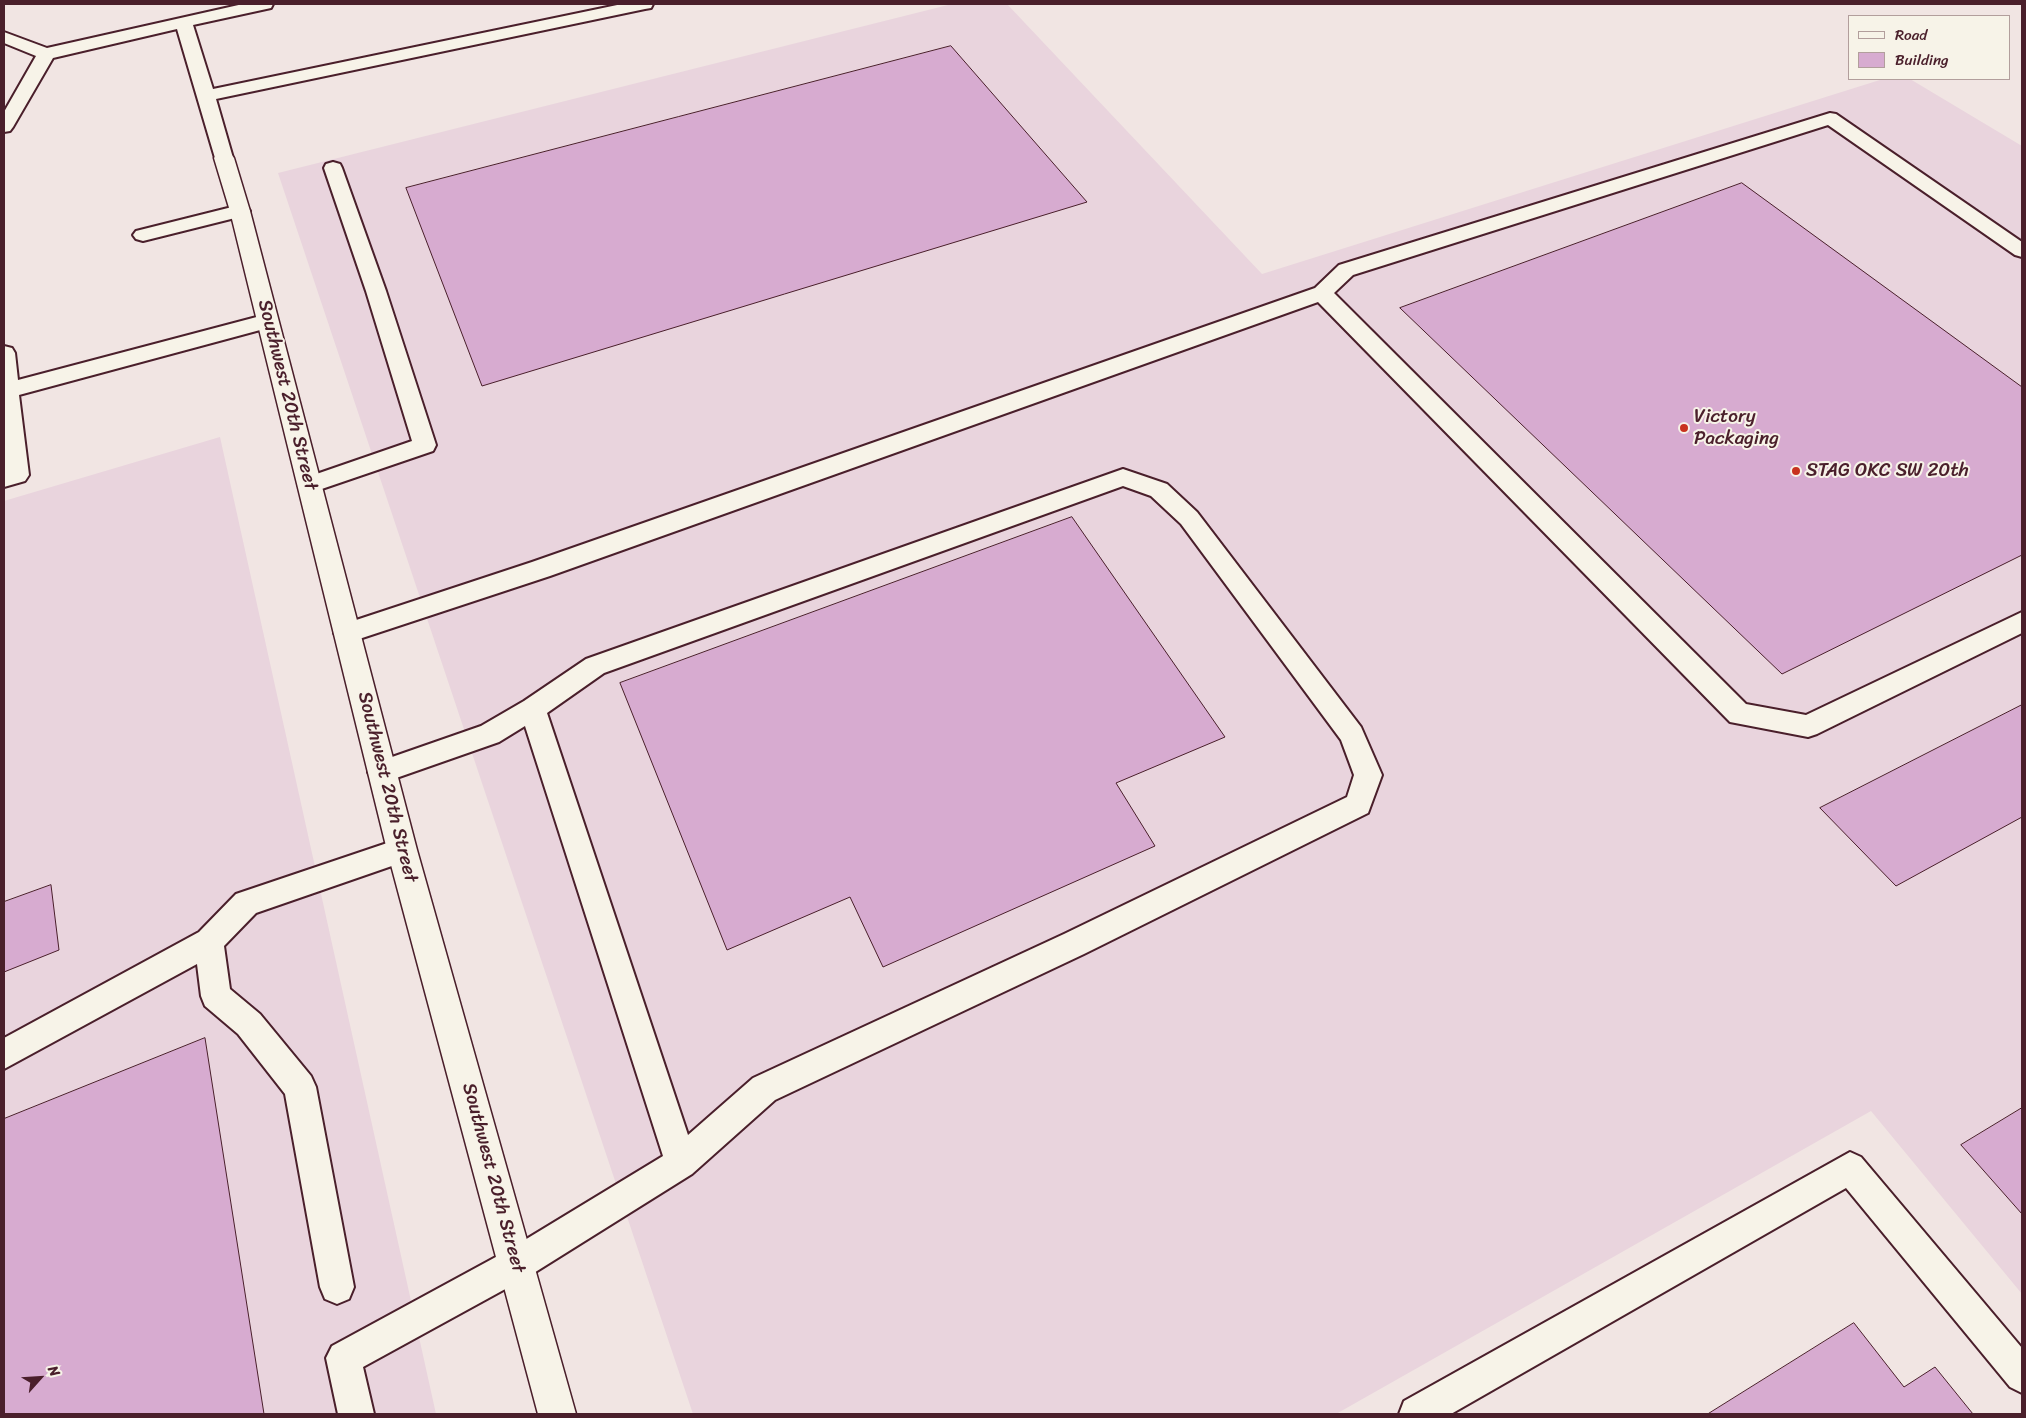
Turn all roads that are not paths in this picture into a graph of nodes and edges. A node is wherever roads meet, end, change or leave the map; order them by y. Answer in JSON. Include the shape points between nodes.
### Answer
{"nodes":[{"id":1,"x":264,"y":4,"type":"edge"},
{"id":2,"x":645,"y":4,"type":"edge"},
{"id":3,"x":184,"y":22,"type":"junction"},
{"id":4,"x":4,"y":37,"type":"edge"},
{"id":5,"x":46,"y":54,"type":"junction"},
{"id":6,"x":205,"y":96,"type":"junction"},
{"id":7,"x":4,"y":127,"type":"edge"},
{"id":8,"x":224,"y":158,"type":"joint"},
{"id":9,"x":333,"y":168,"type":"dead end"},
{"id":10,"x":240,"y":210,"type":"junction"},
{"id":11,"x":143,"y":235,"type":"dead end"},
{"id":12,"x":2022,"y":250,"type":"edge"},
{"id":13,"x":1322,"y":293,"type":"junction"},
{"id":14,"x":268,"y":321,"type":"junction"},
{"id":15,"x":4,"y":352,"type":"edge"},
{"id":16,"x":9,"y":390,"type":"junction"},
{"id":17,"x":4,"y":479,"type":"edge"},
{"id":18,"x":310,"y":484,"type":"junction"},
{"id":19,"x":2022,"y":622,"type":"edge"},
{"id":20,"x":347,"y":632,"type":"junction"},
{"id":21,"x":533,"y":709,"type":"junction"},
{"id":22,"x":382,"y":772,"type":"junction"},
{"id":23,"x":402,"y":850,"type":"junction"},
{"id":24,"x":209,"y":942,"type":"junction"},
{"id":25,"x":4,"y":1054,"type":"edge"},
{"id":26,"x":681,"y":1163,"type":"junction"},
{"id":27,"x":517,"y":1264,"type":"junction"},
{"id":28,"x":337,"y":1287,"type":"dead end"},
{"id":29,"x":2022,"y":1375,"type":"edge"},
{"id":30,"x":356,"y":1414,"type":"edge"},
{"id":31,"x":558,"y":1414,"type":"edge"},
{"id":32,"x":1417,"y":1414,"type":"edge"}],
"edges":[{"from":1,"to":3,"type":"lane"},
{"from":2,"to":6,"type":"lane"},
{"from":3,"to":5,"type":"lane"},
{"from":3,"to":6,"type":"lane"},
{"from":4,"to":5,"type":"lane"},
{"from":5,"to":7,"type":"lane"},
{"from":6,"to":8,"type":"lane"},
{"from":8,"to":10,"type":"street","name":"Southwest 20th Street"},
{"from":9,"to":18,"type":"lane","via":[[425,445]]},
{"from":10,"to":11,"type":"lane"},
{"from":10,"to":14,"type":"street","name":"Southwest 20th Street"},
{"from":12,"to":13,"type":"lane","via":[[1830,118],[1346,270]]},
{"from":13,"to":19,"type":"lane","via":[[1739,714],[1808,726]]},
{"from":13,"to":20,"type":"lane","via":[[569,559]]},
{"from":14,"to":16,"type":"lane"},
{"from":14,"to":18,"type":"street","name":"Southwest 20th Street"},
{"from":15,"to":16,"type":"lane"},
{"from":16,"to":17,"type":"lane","via":[[17,475]]},
{"from":18,"to":20,"type":"street","name":"Southwest 20th Street"},
{"from":20,"to":22,"type":"street","name":"Southwest 20th Street"},
{"from":21,"to":22,"type":"lane","via":[[490,734]]},
{"from":21,"to":26,"type":"lane"},
{"from":21,"to":26,"type":"lane","via":[[595,666],[1123,477],[1159,490],[1189,518],[1352,735],[1368,775],[1358,805],[1074,944],[764,1089]]},
{"from":22,"to":23,"type":"street","name":"Southwest 20th Street"},
{"from":23,"to":24,"type":"lane","via":[[246,903]]},
{"from":23,"to":27,"type":"street","name":"Southwest 20th Street"},
{"from":24,"to":25,"type":"lane"},
{"from":24,"to":28,"type":"lane","via":[[216,996],[249,1024],[300,1087]]},
{"from":26,"to":27,"type":"lane"},
{"from":27,"to":30,"type":"lane","via":[[344,1358]]},
{"from":27,"to":31,"type":"street","name":"Southwest 20th Street"},
{"from":29,"to":32,"type":"lane","via":[[1850,1168]]}]}
